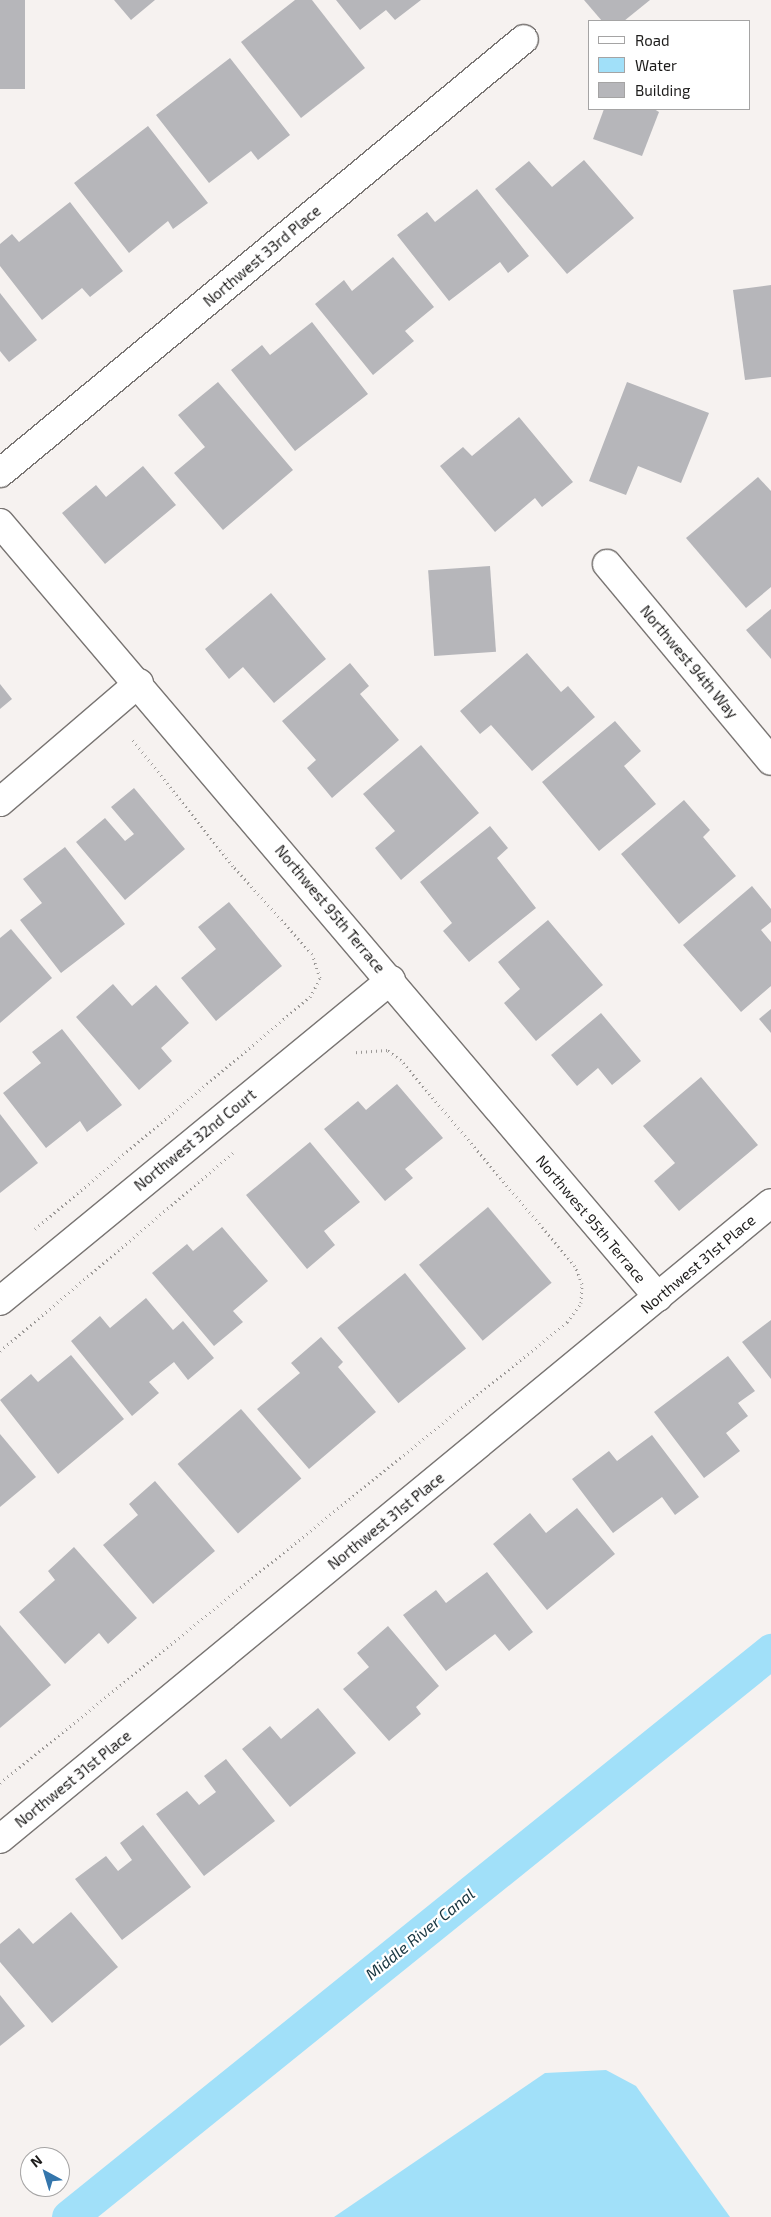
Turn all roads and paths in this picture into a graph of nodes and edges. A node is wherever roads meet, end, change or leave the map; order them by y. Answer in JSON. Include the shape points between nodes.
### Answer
{"nodes":[{"id":1,"x":524,"y":38,"type":"dead end"},
{"id":2,"x":0,"y":473,"type":"edge"},
{"id":3,"x":0,"y":523,"type":"edge"},
{"id":4,"x":607,"y":564,"type":"dead end"},
{"id":5,"x":139,"y":683,"type":"junction"},
{"id":6,"x":132,"y":739,"type":"dead end"},
{"id":7,"x":771,"y":761,"type":"edge"},
{"id":8,"x":0,"y":802,"type":"edge"},
{"id":9,"x":391,"y":980,"type":"junction"},
{"id":10,"x":351,"y":1055,"type":"dead end"},
{"id":11,"x":240,"y":1147,"type":"dead end"},
{"id":12,"x":771,"y":1203,"type":"edge"},
{"id":13,"x":30,"y":1233,"type":"dead end"},
{"id":14,"x":658,"y":1298,"type":"junction"},
{"id":15,"x":0,"y":1300,"type":"edge"},
{"id":16,"x":0,"y":1350,"type":"edge"},
{"id":17,"x":0,"y":1783,"type":"edge"},
{"id":18,"x":0,"y":1839,"type":"edge"}],
"edges":[{"from":1,"to":2,"type":"street","name":"Northwest 33rd Place"},
{"from":3,"to":5,"type":"street","name":"Northwest 95th Terrace"},
{"from":4,"to":7,"type":"street","name":"Northwest 94th Way"},
{"from":5,"to":8,"type":"street"},
{"from":5,"to":9,"type":"street","name":"Northwest 95th Terrace"},
{"from":6,"to":13,"type":"path","via":[[233,866],[312,954],[320,978],[310,997]]},
{"from":9,"to":14,"type":"street","name":"Northwest 95th Terrace"},
{"from":9,"to":15,"type":"street","name":"Northwest 32nd Court"},
{"from":10,"to":17,"type":"path","via":[[357,1051],[387,1050],[401,1060],[575,1266],[582,1284],[581,1303],[567,1322]]},
{"from":11,"to":16,"type":"path"},
{"from":12,"to":14,"type":"street","name":"Northwest 31st Place"},
{"from":14,"to":18,"type":"street","name":"Northwest 31st Place"}]}
